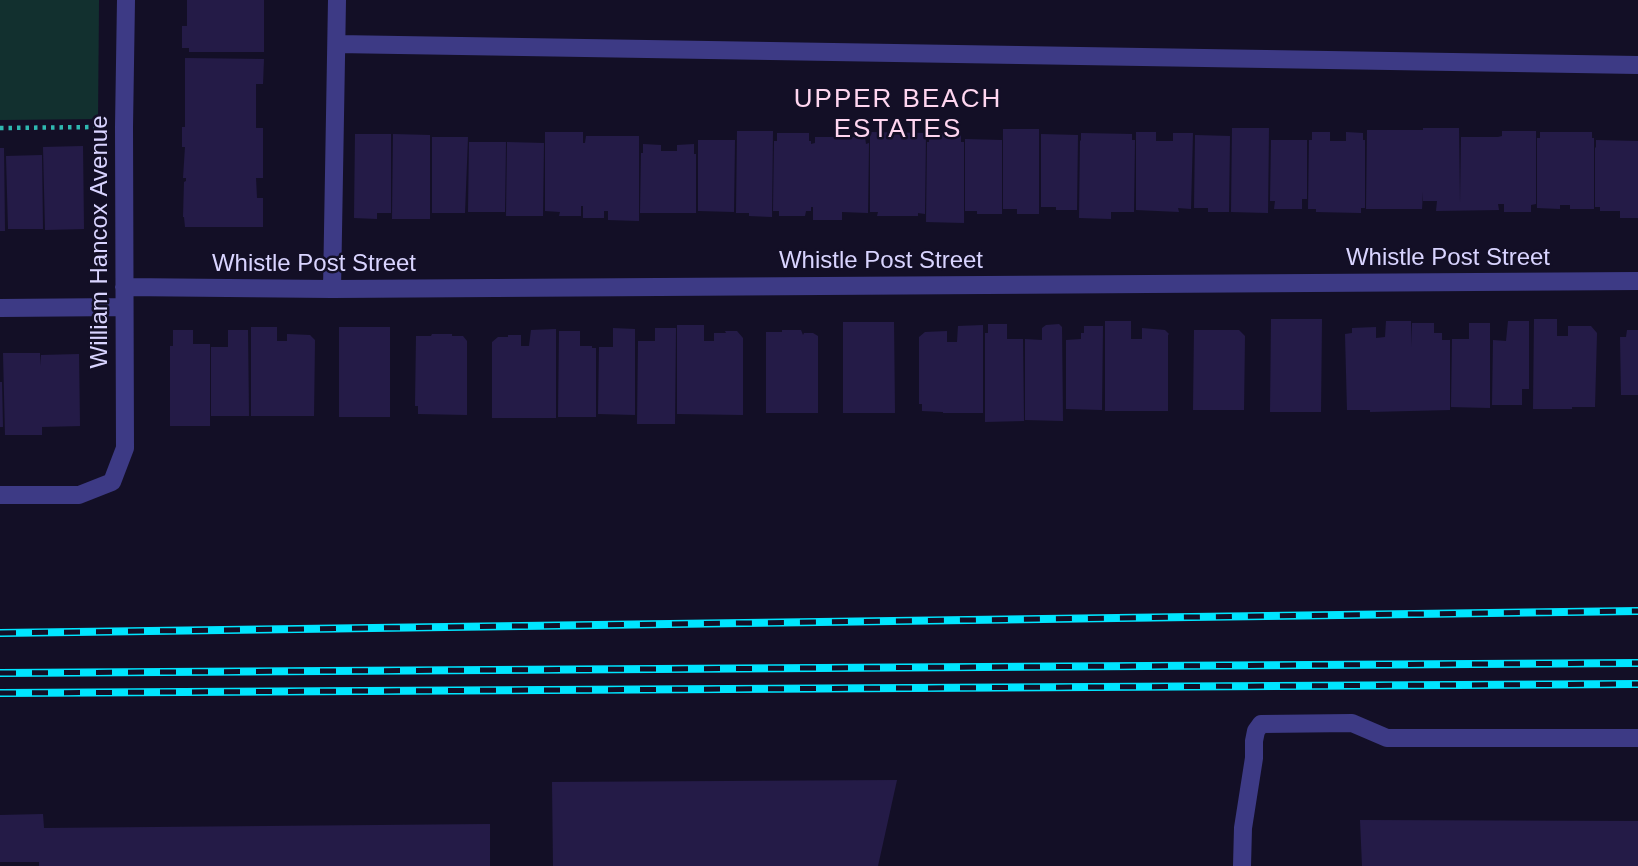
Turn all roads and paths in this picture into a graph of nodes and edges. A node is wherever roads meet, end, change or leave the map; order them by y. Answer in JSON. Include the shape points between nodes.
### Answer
{"nodes":[{"id":1,"x":126,"y":0,"type":"edge"},
{"id":2,"x":337,"y":0,"type":"edge"},
{"id":3,"x":337,"y":44,"type":"junction"},
{"id":4,"x":1638,"y":65,"type":"edge"},
{"id":5,"x":102,"y":127,"type":"dead end"},
{"id":6,"x":0,"y":128,"type":"edge"},
{"id":7,"x":1638,"y":281,"type":"edge"},
{"id":8,"x":124,"y":287,"type":"junction"},
{"id":9,"x":332,"y":289,"type":"junction"},
{"id":10,"x":124,"y":307,"type":"junction"},
{"id":11,"x":0,"y":308,"type":"edge"},
{"id":12,"x":0,"y":495,"type":"edge"},
{"id":13,"x":1638,"y":738,"type":"edge"},
{"id":14,"x":1242,"y":866,"type":"edge"}],
"edges":[{"from":1,"to":8,"type":"street","name":"William Hancox Avenue"},
{"from":2,"to":3,"type":"street"},
{"from":3,"to":4,"type":"street"},
{"from":3,"to":9,"type":"street"},
{"from":5,"to":6,"type":"path"},
{"from":7,"to":9,"type":"street","name":"Whistle Post Street"},
{"from":8,"to":9,"type":"street","name":"Whistle Post Street"},
{"from":8,"to":10,"type":"street","name":"William Hancox Avenue"},
{"from":10,"to":11,"type":"street"},
{"from":10,"to":12,"type":"street","name":"William Hancox Avenue","via":[[125,448],[112,482],[79,495]]},
{"from":13,"to":14,"type":"street","via":[[1387,738],[1352,723],[1261,724],[1254,741]]}]}
